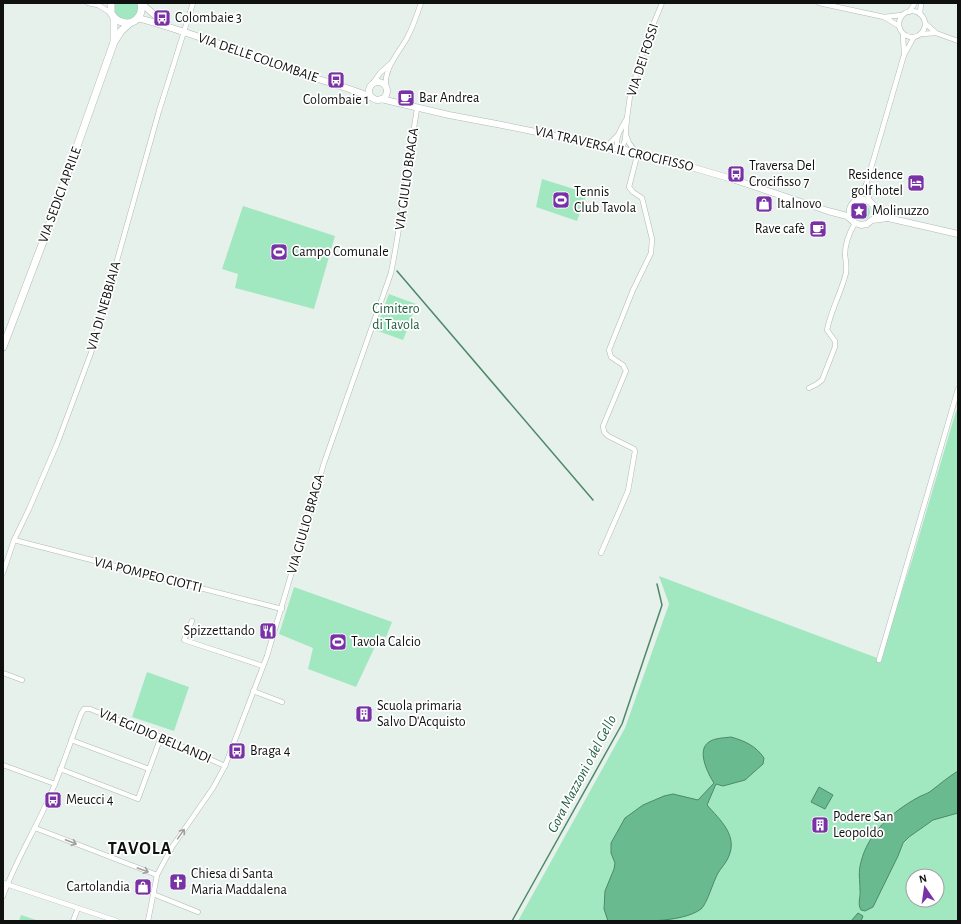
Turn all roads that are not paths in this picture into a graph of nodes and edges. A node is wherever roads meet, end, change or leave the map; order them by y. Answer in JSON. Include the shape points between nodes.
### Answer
{"nodes":[{"id":1,"x":88,"y":3,"type":"edge"},
{"id":2,"x":112,"y":3,"type":"edge"},
{"id":3,"x":141,"y":3,"type":"edge"},
{"id":4,"x":193,"y":3,"type":"edge"},
{"id":5,"x":421,"y":3,"type":"edge"},
{"id":6,"x":662,"y":3,"type":"edge"},
{"id":7,"x":819,"y":3,"type":"edge"},
{"id":8,"x":915,"y":3,"type":"edge"},
{"id":9,"x":921,"y":3,"type":"edge"},
{"id":10,"x":909,"y":12,"type":"junction"},
{"id":11,"x":920,"y":14,"type":"junction"},
{"id":12,"x":902,"y":15,"type":"junction"},
{"id":13,"x":113,"y":16,"type":"junction"},
{"id":14,"x":884,"y":17,"type":"junction"},
{"id":15,"x":138,"y":18,"type":"junction"},
{"id":16,"x":130,"y":23,"type":"junction"},
{"id":17,"x":925,"y":23,"type":"junction"},
{"id":18,"x":167,"y":26,"type":"junction"},
{"id":19,"x":899,"y":26,"type":"junction"},
{"id":20,"x":184,"y":33,"type":"junction"},
{"id":21,"x":936,"y":33,"type":"junction"},
{"id":22,"x":903,"y":34,"type":"junction"},
{"id":23,"x":921,"y":34,"type":"junction"},
{"id":24,"x":914,"y":38,"type":"junction"},
{"id":25,"x":958,"y":41,"type":"edge"},
{"id":26,"x":114,"y":42,"type":"junction"},
{"id":27,"x":904,"y":55,"type":"junction"},
{"id":28,"x":392,"y":63,"type":"junction"},
{"id":29,"x":372,"y":84,"type":"junction"},
{"id":30,"x":350,"y":89,"type":"junction"},
{"id":31,"x":386,"y":91,"type":"junction"},
{"id":32,"x":373,"y":98,"type":"junction"},
{"id":33,"x":381,"y":99,"type":"junction"},
{"id":34,"x":396,"y":102,"type":"junction"},
{"id":35,"x":417,"y":109,"type":"junction"},
{"id":36,"x":627,"y":118,"type":"junction"},
{"id":37,"x":618,"y":135,"type":"junction"},
{"id":38,"x":626,"y":135,"type":"junction"},
{"id":39,"x":608,"y":146,"type":"junction"},
{"id":40,"x":618,"y":148,"type":"junction"},
{"id":41,"x":636,"y":152,"type":"junction"},
{"id":42,"x":866,"y":185,"type":"junction"},
{"id":43,"x":857,"y":201,"type":"junction"},
{"id":44,"x":870,"y":202,"type":"junction"},
{"id":45,"x":828,"y":211,"type":"junction"},
{"id":46,"x":850,"y":211,"type":"junction"},
{"id":47,"x":875,"y":213,"type":"junction"},
{"id":48,"x":888,"y":218,"type":"junction"},
{"id":49,"x":872,"y":220,"type":"junction"},
{"id":50,"x":854,"y":221,"type":"junction"},
{"id":51,"x":958,"y":234,"type":"edge"},
{"id":52,"x":3,"y":347,"type":"edge"},
{"id":53,"x":809,"y":388,"type":"dead end"},
{"id":54,"x":958,"y":389,"type":"edge"},
{"id":55,"x":14,"y":540,"type":"junction"},
{"id":56,"x":601,"y":553,"type":"dead end"},
{"id":57,"x":3,"y":573,"type":"edge"},
{"id":58,"x":282,"y":609,"type":"junction"},
{"id":59,"x":192,"y":620,"type":"dead end"},
{"id":60,"x":880,"y":660,"type":"dead end"},
{"id":61,"x":263,"y":666,"type":"junction"},
{"id":62,"x":3,"y":673,"type":"edge"},
{"id":63,"x":22,"y":680,"type":"dead end"},
{"id":64,"x":253,"y":691,"type":"junction"},
{"id":65,"x":282,"y":702,"type":"dead end"},
{"id":66,"x":161,"y":737,"type":"junction"},
{"id":67,"x":72,"y":740,"type":"junction"},
{"id":68,"x":3,"y":765,"type":"edge"},
{"id":69,"x":225,"y":766,"type":"junction"},
{"id":70,"x":60,"y":769,"type":"junction"},
{"id":71,"x":149,"y":769,"type":"junction"},
{"id":72,"x":55,"y":784,"type":"junction"},
{"id":73,"x":35,"y":828,"type":"junction"},
{"id":74,"x":157,"y":875,"type":"junction"},
{"id":75,"x":5,"y":883,"type":"edge"},
{"id":76,"x":153,"y":894,"type":"junction"},
{"id":77,"x":3,"y":896,"type":"edge"},
{"id":78,"x":78,"y":908,"type":"junction"},
{"id":79,"x":198,"y":912,"type":"dead end"},
{"id":80,"x":73,"y":921,"type":"edge"},
{"id":81,"x":116,"y":921,"type":"edge"},
{"id":82,"x":148,"y":921,"type":"edge"}],
"edges":[{"from":1,"to":13,"type":"street","via":[[98,5]]},
{"from":2,"to":13,"type":"main road"},
{"from":3,"to":15,"type":"main road","via":[[142,11]]},
{"from":3,"to":18,"type":"street","name":"VIA DELLE COLOMBAIE"},
{"from":4,"to":20,"type":"street","name":"VIA DI NEBBIAIA"},
{"from":5,"to":28,"type":"street","via":[[407,38]]},
{"from":6,"to":36,"type":"street","name":"VIA DEI FOSSI","via":[[644,47],[630,96]]},
{"from":7,"to":14,"type":"street"},
{"from":8,"to":10,"type":"street"},
{"from":9,"to":11,"type":"street"},
{"from":10,"to":11,"type":"street"},
{"from":10,"to":12,"type":"street"},
{"from":11,"to":17,"type":"street"},
{"from":12,"to":14,"type":"street"},
{"from":12,"to":19,"type":"street"},
{"from":13,"to":16,"type":"main road","via":[[121,23]]},
{"from":13,"to":26,"type":"main road"},
{"from":14,"to":19,"type":"street"},
{"from":15,"to":16,"type":"main road"},
{"from":15,"to":18,"type":"street","name":"VIA DELLE COLOMBAIE"},
{"from":16,"to":26,"type":"main road"},
{"from":17,"to":21,"type":"street"},
{"from":17,"to":23,"type":"street"},
{"from":18,"to":20,"type":"street","name":"VIA DELLE COLOMBAIE"},
{"from":19,"to":22,"type":"street"},
{"from":20,"to":30,"type":"street","name":"VIA DELLE COLOMBAIE"},
{"from":20,"to":55,"type":"street","name":"VIA DI NEBBIAIA","via":[[159,111],[91,353],[45,472]]},
{"from":21,"to":23,"type":"street"},
{"from":21,"to":25,"type":"street"},
{"from":22,"to":24,"type":"street"},
{"from":22,"to":27,"type":"street"},
{"from":23,"to":24,"type":"street"},
{"from":24,"to":27,"type":"street"},
{"from":26,"to":52,"type":"main road","name":"VIA SEDICI APRILE"},
{"from":27,"to":42,"type":"street"},
{"from":28,"to":29,"type":"street"},
{"from":28,"to":31,"type":"street","via":[[386,76]]},
{"from":29,"to":30,"type":"street","name":"VIA DELLE COLOMBAIE","via":[[365,88]]},
{"from":29,"to":31,"type":"street","via":[[381,82]]},
{"from":29,"to":32,"type":"street","via":[[369,92]]},
{"from":30,"to":32,"type":"street","name":"VIA DELLE COLOMBAIE"},
{"from":31,"to":33,"type":"street"},
{"from":31,"to":34,"type":"street","name":"VIA TRAVERSA IL CROCIFISSO"},
{"from":32,"to":33,"type":"street"},
{"from":33,"to":34,"type":"street","name":"VIA TRAVERSA IL CROCIFISSO"},
{"from":34,"to":35,"type":"street","name":"VIA TRAVERSA IL CROCIFISSO"},
{"from":35,"to":39,"type":"street","name":"VIA TRAVERSA IL CROCIFISSO"},
{"from":35,"to":58,"type":"street","name":"VIA GIULIO BRAGA","via":[[391,273],[324,463]]},
{"from":36,"to":37,"type":"street","name":"VIA DEI FOSSI"},
{"from":36,"to":38,"type":"street","name":"VIA DEI FOSSI"},
{"from":37,"to":39,"type":"street","name":"VIA DEI FOSSI"},
{"from":37,"to":40,"type":"street","name":"VIA DEI FOSSI"},
{"from":38,"to":40,"type":"street","name":"VIA DEI FOSSI","via":[[624,143]]},
{"from":38,"to":41,"type":"street"},
{"from":39,"to":40,"type":"street","name":"VIA TRAVERSA IL CROCIFISSO"},
{"from":40,"to":41,"type":"street","name":"VIA TRAVERSA IL CROCIFISSO"},
{"from":41,"to":45,"type":"street","name":"VIA TRAVERSA IL CROCIFISSO","via":[[732,179]]},
{"from":41,"to":56,"type":"street","via":[[629,187],[642,198],[652,239],[651,253],[609,350],[610,357],[623,365],[626,371],[603,426],[608,436],[635,451],[628,491]]},
{"from":42,"to":43,"type":"street"},
{"from":42,"to":44,"type":"street"},
{"from":43,"to":44,"type":"street"},
{"from":43,"to":46,"type":"street"},
{"from":44,"to":47,"type":"street","via":[[875,208]]},
{"from":45,"to":46,"type":"street","name":"VIA TRAVERSA IL CROCIFISSO"},
{"from":45,"to":50,"type":"street","name":"VIA TRAVERSA IL CROCIFISSO","via":[[847,216]]},
{"from":46,"to":50,"type":"street"},
{"from":47,"to":48,"type":"street","name":"VIA TRAVERSA IL CROCIFISSO"},
{"from":47,"to":49,"type":"street"},
{"from":48,"to":49,"type":"street","name":"VIA TRAVERSA IL CROCIFISSO"},
{"from":48,"to":51,"type":"street","name":"VIA TRAVERSA IL CROCIFISSO"},
{"from":49,"to":50,"type":"street","name":"VIA TRAVERSA IL CROCIFISSO","via":[[864,225]]},
{"from":50,"to":53,"type":"street","via":[[845,249],[845,276],[827,330],[835,342],[835,347],[822,380]]},
{"from":54,"to":60,"type":"street"},
{"from":55,"to":57,"type":"street","name":"VIA DI NEBBIAIA"},
{"from":55,"to":58,"type":"street","name":"VIA POMPEO CIOTTI"},
{"from":58,"to":61,"type":"street","name":"VIA GIULIO BRAGA"},
{"from":59,"to":61,"type":"street","via":[[184,640]]},
{"from":61,"to":64,"type":"street","name":"VIA GIULIO BRAGA"},
{"from":62,"to":63,"type":"street"},
{"from":64,"to":65,"type":"street"},
{"from":64,"to":69,"type":"street","name":"VIA GIULIO BRAGA"},
{"from":66,"to":67,"type":"street","name":"VIA EGIDIO BELLANDI","via":[[90,709],[84,709]]},
{"from":66,"to":69,"type":"street","name":"VIA EGIDIO BELLANDI"},
{"from":66,"to":71,"type":"street"},
{"from":67,"to":70,"type":"street"},
{"from":67,"to":71,"type":"street"},
{"from":68,"to":72,"type":"street"},
{"from":74,"to":69,"type":"street","name":"VIA GIULIO BRAGA","one_way":true,"via":[[172,847],[213,788]]},
{"from":70,"to":71,"type":"street","via":[[138,799]]},
{"from":70,"to":72,"type":"street"},
{"from":72,"to":73,"type":"street"},
{"from":73,"to":74,"type":"street","one_way":true},
{"from":73,"to":75,"type":"street"},
{"from":74,"to":76,"type":"street","name":"VIA GIULIO BRAGA"},
{"from":75,"to":77,"type":"street"},
{"from":75,"to":78,"type":"street"},
{"from":76,"to":79,"type":"street"},
{"from":76,"to":82,"type":"street","name":"VIA GIULIO BRAGA"},
{"from":78,"to":80,"type":"street"},
{"from":78,"to":81,"type":"street"}]}
